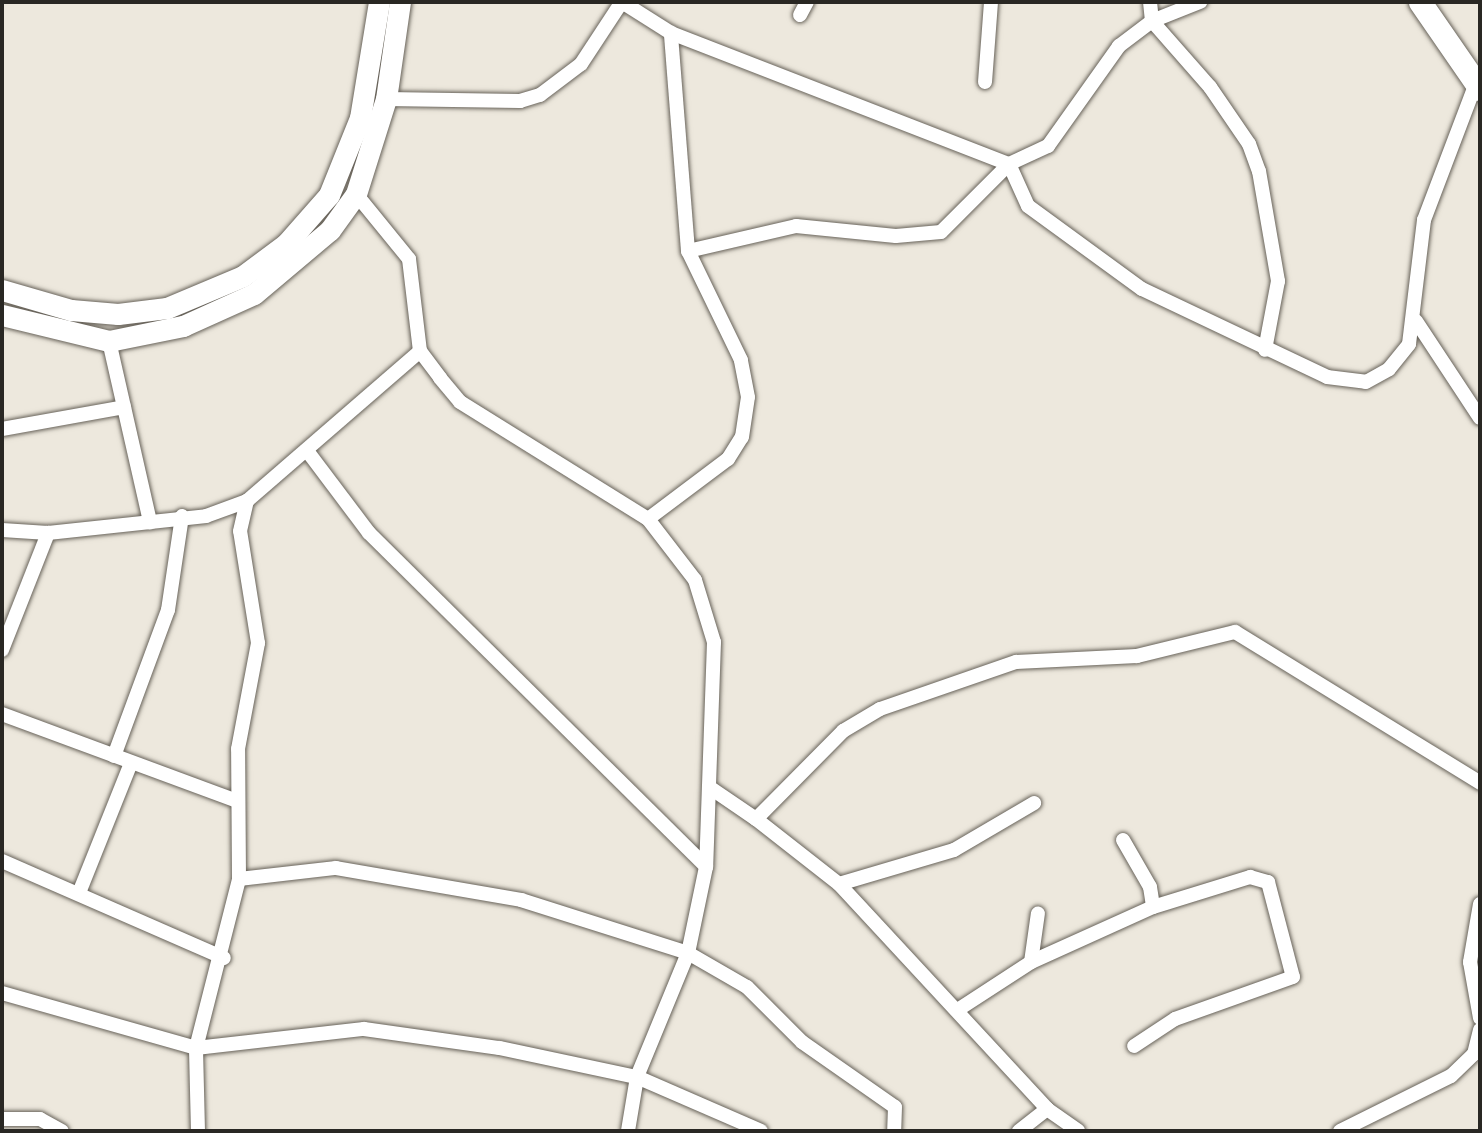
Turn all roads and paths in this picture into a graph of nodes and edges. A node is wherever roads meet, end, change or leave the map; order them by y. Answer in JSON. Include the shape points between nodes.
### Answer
{"nodes":[{"id":1,"x":379,"y":2,"type":"edge"},
{"id":2,"x":400,"y":2,"type":"edge"},
{"id":3,"x":622,"y":2,"type":"edge"},
{"id":4,"x":991,"y":2,"type":"edge"},
{"id":5,"x":1150,"y":2,"type":"edge"},
{"id":6,"x":1200,"y":2,"type":"edge"},
{"id":7,"x":1420,"y":2,"type":"edge"},
{"id":8,"x":1152,"y":21,"type":"junction"},
{"id":9,"x":671,"y":33,"type":"junction"},
{"id":10,"x":985,"y":82,"type":"dead end"},
{"id":11,"x":1478,"y":86,"type":"edge"},
{"id":12,"x":386,"y":99,"type":"junction"},
{"id":13,"x":1009,"y":164,"type":"junction"},
{"id":14,"x":356,"y":194,"type":"junction"},
{"id":15,"x":688,"y":251,"type":"junction"},
{"id":16,"x":248,"y":285,"type":"junction"},
{"id":17,"x":2,"y":290,"type":"edge"},
{"id":18,"x":2,"y":315,"type":"edge"},
{"id":19,"x":1416,"y":321,"type":"junction"},
{"id":20,"x":109,"y":341,"type":"junction"},
{"id":21,"x":1265,"y":350,"type":"junction"},
{"id":22,"x":420,"y":351,"type":"junction"},
{"id":23,"x":124,"y":407,"type":"junction"},
{"id":24,"x":1480,"y":418,"type":"edge"},
{"id":25,"x":2,"y":429,"type":"edge"},
{"id":26,"x":308,"y":452,"type":"junction"},
{"id":27,"x":247,"y":501,"type":"junction"},
{"id":28,"x":182,"y":516,"type":"junction"},
{"id":29,"x":648,"y":519,"type":"junction"},
{"id":30,"x":150,"y":522,"type":"junction"},
{"id":31,"x":2,"y":530,"type":"edge"},
{"id":32,"x":48,"y":533,"type":"junction"},
{"id":33,"x":2,"y":650,"type":"edge"},
{"id":34,"x":2,"y":714,"type":"edge"},
{"id":35,"x":114,"y":756,"type":"junction"},
{"id":36,"x":131,"y":763,"type":"junction"},
{"id":37,"x":1480,"y":783,"type":"edge"},
{"id":38,"x":712,"y":789,"type":"junction"},
{"id":39,"x":235,"y":800,"type":"junction"},
{"id":40,"x":1034,"y":803,"type":"dead end"},
{"id":41,"x":756,"y":819,"type":"junction"},
{"id":42,"x":1123,"y":840,"type":"dead end"},
{"id":43,"x":2,"y":862,"type":"edge"},
{"id":44,"x":706,"y":867,"type":"junction"},
{"id":45,"x":239,"y":879,"type":"junction"},
{"id":46,"x":839,"y":884,"type":"junction"},
{"id":47,"x":79,"y":893,"type":"junction"},
{"id":48,"x":1480,"y":904,"type":"edge"},
{"id":49,"x":1153,"y":908,"type":"junction"},
{"id":50,"x":1038,"y":913,"type":"dead end"},
{"id":51,"x":688,"y":953,"type":"junction"},
{"id":52,"x":224,"y":958,"type":"junction"},
{"id":53,"x":1031,"y":962,"type":"junction"},
{"id":54,"x":2,"y":993,"type":"edge"},
{"id":55,"x":959,"y":1009,"type":"junction"},
{"id":56,"x":1480,"y":1018,"type":"edge"},
{"id":57,"x":1480,"y":1031,"type":"edge"},
{"id":58,"x":1134,"y":1046,"type":"dead end"},
{"id":59,"x":196,"y":1048,"type":"junction"},
{"id":60,"x":637,"y":1077,"type":"junction"},
{"id":61,"x":1047,"y":1109,"type":"junction"},
{"id":62,"x":2,"y":1119,"type":"edge"},
{"id":63,"x":62,"y":1131,"type":"edge"},
{"id":64,"x":198,"y":1131,"type":"edge"},
{"id":65,"x":628,"y":1131,"type":"edge"},
{"id":66,"x":761,"y":1131,"type":"edge"},
{"id":67,"x":894,"y":1131,"type":"edge"},
{"id":68,"x":1019,"y":1131,"type":"edge"},
{"id":69,"x":1078,"y":1131,"type":"edge"},
{"id":70,"x":1340,"y":1131,"type":"edge"}],
"edges":[{"from":1,"to":16,"type":"main road","via":[[360,118],[328,195]]},
{"from":2,"to":12,"type":"main road"},
{"from":3,"to":9,"type":"street"},
{"from":3,"to":12,"type":"street","via":[[580,64],[540,94],[520,101]]},
{"from":4,"to":10,"type":"street"},
{"from":5,"to":8,"type":"street"},
{"from":6,"to":8,"type":"street"},
{"from":7,"to":11,"type":"highway"},
{"from":8,"to":13,"type":"street","via":[[1119,46],[1048,146]]},
{"from":8,"to":21,"type":"street","via":[[1210,87],[1249,144],[1259,171],[1278,281]]},
{"from":9,"to":13,"type":"street"},
{"from":9,"to":15,"type":"street"},
{"from":11,"to":19,"type":"street","via":[[1424,220]]},
{"from":12,"to":14,"type":"main road"},
{"from":13,"to":15,"type":"street","via":[[955,222],[934,234],[796,226]]},
{"from":13,"to":21,"type":"street","via":[[1028,205],[1074,241],[1142,289]]},
{"from":14,"to":16,"type":"main road","via":[[330,230]]},
{"from":14,"to":22,"type":"street","via":[[409,258]]},
{"from":15,"to":29,"type":"street","via":[[741,360],[748,397],[742,437],[728,459]]},
{"from":16,"to":17,"type":"main road","via":[[167,308],[118,314],[71,310]]},
{"from":16,"to":20,"type":"main road","via":[[183,326]]},
{"from":18,"to":20,"type":"main road"},
{"from":19,"to":21,"type":"street","via":[[1399,359],[1366,382],[1327,377]]},
{"from":19,"to":24,"type":"street"},
{"from":20,"to":23,"type":"street"},
{"from":22,"to":26,"type":"street"},
{"from":22,"to":29,"type":"street","via":[[460,402]]},
{"from":23,"to":25,"type":"street"},
{"from":23,"to":30,"type":"street"},
{"from":26,"to":27,"type":"street"},
{"from":26,"to":44,"type":"street","via":[[369,533]]},
{"from":27,"to":28,"type":"street"},
{"from":27,"to":39,"type":"street","via":[[240,531],[258,643]]},
{"from":28,"to":30,"type":"street"},
{"from":28,"to":35,"type":"street","via":[[168,610]]},
{"from":29,"to":38,"type":"street","via":[[695,580],[714,642]]},
{"from":30,"to":32,"type":"street"},
{"from":31,"to":32,"type":"street"},
{"from":32,"to":33,"type":"street"},
{"from":34,"to":35,"type":"street"},
{"from":35,"to":36,"type":"street"},
{"from":36,"to":39,"type":"street"},
{"from":36,"to":47,"type":"street"},
{"from":37,"to":41,"type":"street","via":[[1235,632],[1137,656],[1016,662],[880,709],[843,732]]},
{"from":38,"to":41,"type":"street"},
{"from":38,"to":44,"type":"street"},
{"from":39,"to":45,"type":"street"},
{"from":40,"to":46,"type":"street","via":[[954,850]]},
{"from":41,"to":46,"type":"street"},
{"from":42,"to":49,"type":"street","via":[[1150,887]]},
{"from":43,"to":47,"type":"street"},
{"from":44,"to":51,"type":"street"},
{"from":45,"to":51,"type":"street","via":[[336,868],[521,900]]},
{"from":45,"to":52,"type":"street"},
{"from":46,"to":55,"type":"street"},
{"from":47,"to":52,"type":"street"},
{"from":48,"to":56,"type":"street","via":[[1470,962]]},
{"from":49,"to":53,"type":"street"},
{"from":49,"to":58,"type":"street","via":[[1250,877],[1268,882],[1293,978],[1175,1019]]},
{"from":50,"to":53,"type":"street"},
{"from":51,"to":60,"type":"street"},
{"from":51,"to":67,"type":"street","via":[[747,987],[802,1042],[895,1107]]},
{"from":52,"to":59,"type":"street"},
{"from":53,"to":55,"type":"street"},
{"from":54,"to":59,"type":"street"},
{"from":55,"to":61,"type":"street"},
{"from":57,"to":70,"type":"street","via":[[1474,1054],[1451,1076]]},
{"from":59,"to":60,"type":"street","via":[[364,1029]]},
{"from":59,"to":64,"type":"street"},
{"from":60,"to":65,"type":"street"},
{"from":60,"to":66,"type":"street"},
{"from":61,"to":68,"type":"street"},
{"from":61,"to":69,"type":"street"},
{"from":62,"to":63,"type":"street","via":[[40,1119]]}]}
